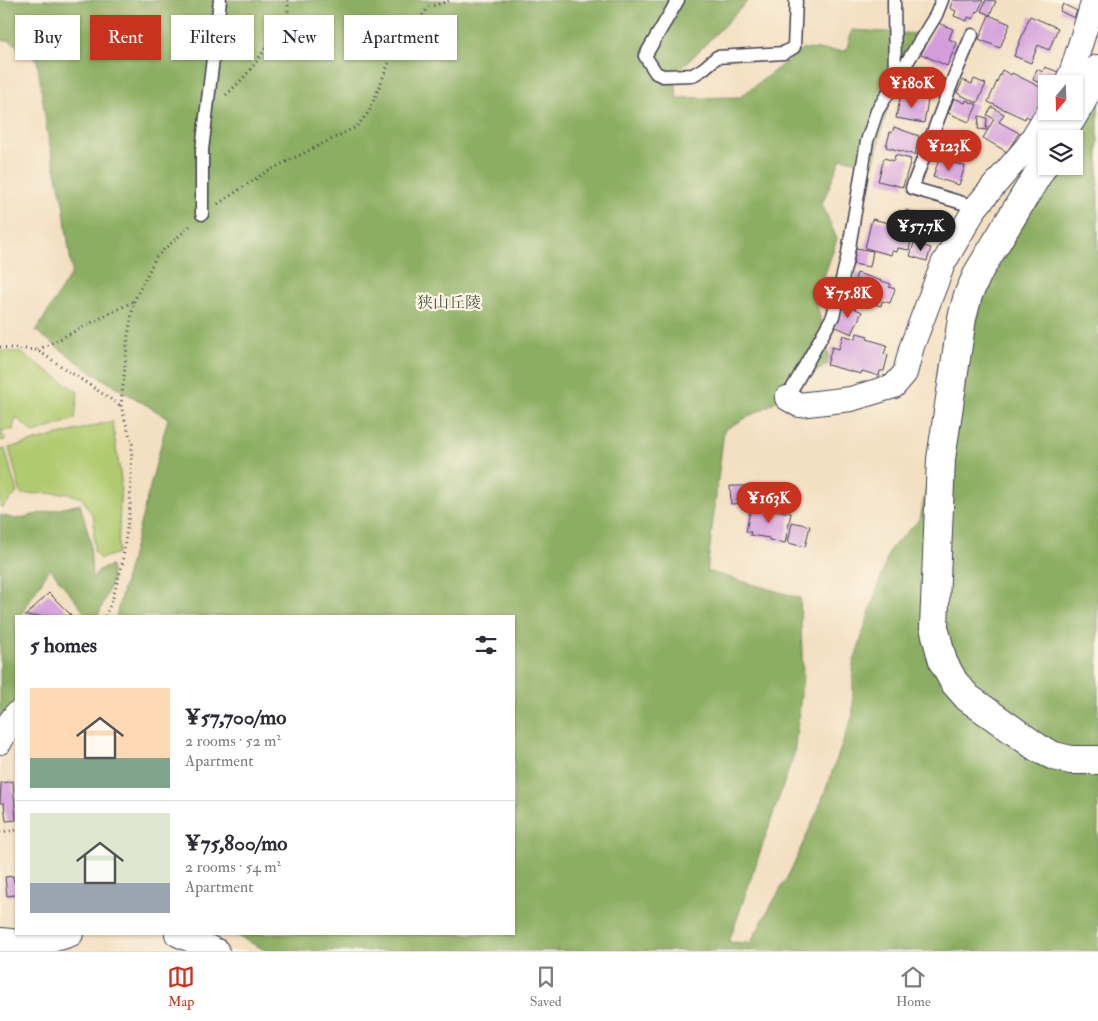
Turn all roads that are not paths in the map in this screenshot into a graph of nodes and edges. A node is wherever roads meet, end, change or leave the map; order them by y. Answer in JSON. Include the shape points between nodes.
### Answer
{"nodes":[{"id":1,"x":220,"y":0,"type":"edge"},
{"id":2,"x":678,"y":0,"type":"edge"},
{"id":3,"x":796,"y":0,"type":"edge"},
{"id":4,"x":894,"y":0,"type":"edge"},
{"id":5,"x":942,"y":0,"type":"edge"},
{"id":6,"x":1094,"y":0,"type":"edge"},
{"id":7,"x":972,"y":35,"type":"dead end"},
{"id":8,"x":1098,"y":69,"type":"edge"},
{"id":9,"x":1070,"y":75,"type":"edge"},
{"id":10,"x":895,"y":82,"type":"junction"},
{"id":11,"x":1044,"y":120,"type":"edge"},
{"id":12,"x":1065,"y":130,"type":"edge"},
{"id":13,"x":1038,"y":173,"type":"edge"},
{"id":14,"x":976,"y":208,"type":"junction"},
{"id":15,"x":202,"y":214,"type":"road end"},
{"id":16,"x":787,"y":398,"type":"joint"},
{"id":17,"x":15,"y":715,"type":"edge"},
{"id":18,"x":0,"y":742,"type":"edge"},
{"id":19,"x":1098,"y":760,"type":"edge"},
{"id":20,"x":68,"y":935,"type":"edge"},
{"id":21,"x":179,"y":935,"type":"edge"},
{"id":22,"x":0,"y":940,"type":"edge"},
{"id":23,"x":217,"y":951,"type":"edge"}],
"edges":[{"from":1,"to":15,"type":"lane","via":[[202,150]]},
{"from":2,"to":3,"type":"lane","via":[[645,56],[656,74],[663,76],[693,75],[717,57],[784,53],[794,47]]},
{"from":4,"to":10,"type":"lane"},
{"from":5,"to":10,"type":"lane","via":[[936,16]]},
{"from":6,"to":9,"type":"street"},
{"from":7,"to":14,"type":"lane","via":[[912,188]]},
{"from":8,"to":12,"type":"street"},
{"from":10,"to":16,"type":"lane","via":[[876,112],[866,141],[847,259],[833,316]]},
{"from":11,"to":14,"type":"street","via":[[1027,147]]},
{"from":13,"to":19,"type":"street","via":[[979,271],[962,318],[941,460],[934,627],[943,662],[968,698],[1054,756]]},
{"from":14,"to":16,"type":"street","via":[[944,264],[912,346],[905,373],[894,386],[851,399],[799,405]]},
{"from":17,"to":18,"type":"street"},
{"from":20,"to":22,"type":"street","via":[[55,940]]},
{"from":21,"to":23,"type":"street"}]}
